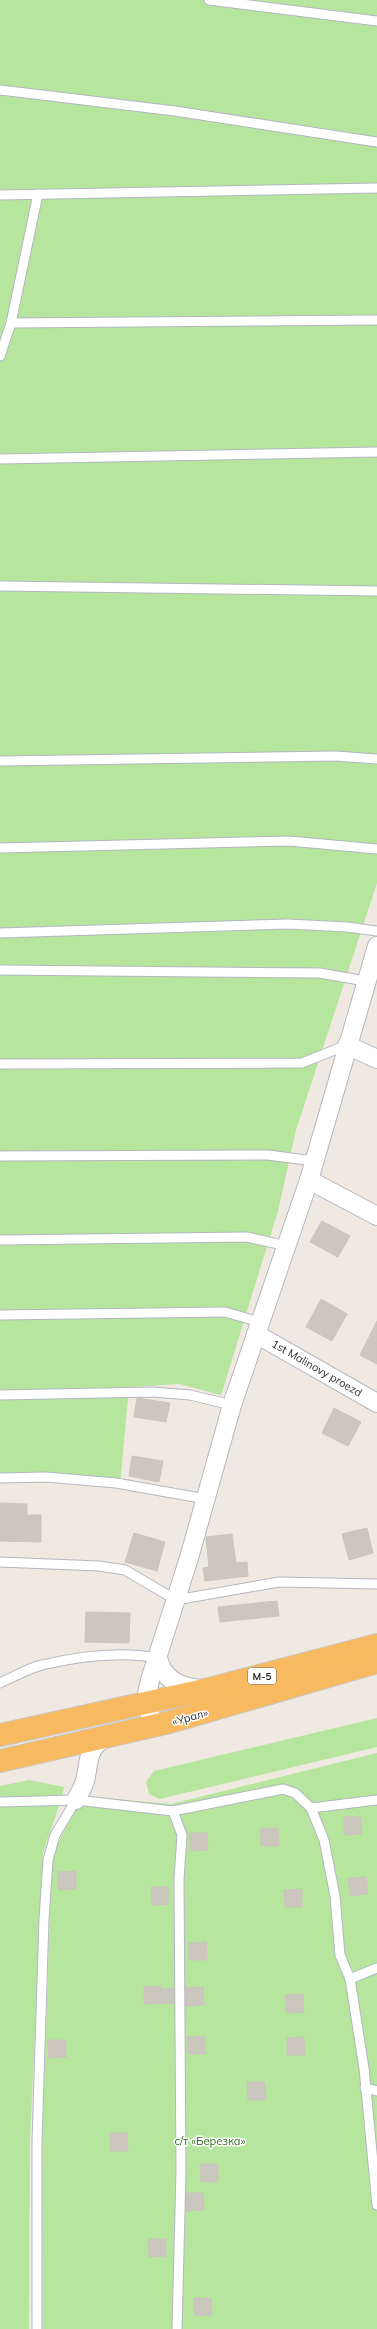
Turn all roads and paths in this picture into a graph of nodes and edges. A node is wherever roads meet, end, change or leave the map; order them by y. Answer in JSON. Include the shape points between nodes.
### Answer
{"nodes":[{"id":1,"x":209,"y":0,"type":"edge"},
{"id":2,"x":377,"y":21,"type":"edge"},
{"id":3,"x":0,"y":90,"type":"edge"},
{"id":4,"x":377,"y":142,"type":"edge"},
{"id":5,"x":377,"y":188,"type":"edge"},
{"id":6,"x":38,"y":194,"type":"junction"},
{"id":7,"x":0,"y":195,"type":"edge"},
{"id":8,"x":377,"y":320,"type":"edge"},
{"id":9,"x":11,"y":324,"type":"junction"},
{"id":10,"x":0,"y":356,"type":"edge"},
{"id":11,"x":377,"y":452,"type":"edge"},
{"id":12,"x":0,"y":459,"type":"edge"},
{"id":13,"x":0,"y":586,"type":"edge"},
{"id":14,"x":377,"y":591,"type":"edge"},
{"id":15,"x":377,"y":759,"type":"edge"},
{"id":16,"x":0,"y":761,"type":"edge"},
{"id":17,"x":0,"y":848,"type":"edge"},
{"id":18,"x":377,"y":849,"type":"edge"},
{"id":19,"x":377,"y":931,"type":"edge"},
{"id":20,"x":0,"y":933,"type":"edge"},
{"id":21,"x":377,"y":946,"type":"edge"},
{"id":22,"x":0,"y":970,"type":"edge"},
{"id":23,"x":365,"y":982,"type":"junction"},
{"id":24,"x":347,"y":1045,"type":"junction"},
{"id":25,"x":377,"y":1059,"type":"edge"},
{"id":26,"x":0,"y":1064,"type":"edge"},
{"id":27,"x":0,"y":1156,"type":"edge"},
{"id":28,"x":314,"y":1161,"type":"junction"},
{"id":29,"x":309,"y":1180,"type":"junction"},
{"id":30,"x":377,"y":1216,"type":"edge"},
{"id":31,"x":0,"y":1240,"type":"edge"},
{"id":32,"x":287,"y":1246,"type":"junction"},
{"id":33,"x":0,"y":1315,"type":"edge"},
{"id":34,"x":258,"y":1328,"type":"junction"},
{"id":35,"x":0,"y":1396,"type":"edge"},
{"id":36,"x":377,"y":1403,"type":"edge"},
{"id":37,"x":232,"y":1405,"type":"junction"},
{"id":38,"x":0,"y":1478,"type":"edge"},
{"id":39,"x":206,"y":1499,"type":"junction"},
{"id":40,"x":0,"y":1562,"type":"edge"},
{"id":41,"x":377,"y":1584,"type":"edge"},
{"id":42,"x":176,"y":1600,"type":"junction"},
{"id":43,"x":377,"y":1645,"type":"edge"},
{"id":44,"x":377,"y":1662,"type":"edge"},
{"id":45,"x":156,"y":1664,"type":"junction"},
{"id":46,"x":0,"y":1683,"type":"edge"},
{"id":47,"x":208,"y":1689,"type":"junction"},
{"id":48,"x":147,"y":1704,"type":"junction"},
{"id":49,"x":109,"y":1712,"type":"junction"},
{"id":50,"x":153,"y":1727,"type":"junction"},
{"id":51,"x":0,"y":1735,"type":"edge"},
{"id":52,"x":102,"y":1740,"type":"junction"},
{"id":53,"x":58,"y":1749,"type":"junction"},
{"id":54,"x":0,"y":1762,"type":"edge"},
{"id":55,"x":87,"y":1768,"type":"junction"},
{"id":56,"x":76,"y":1800,"type":"junction"},
{"id":57,"x":377,"y":1800,"type":"edge"},
{"id":58,"x":0,"y":1802,"type":"edge"},
{"id":59,"x":311,"y":1808,"type":"junction"},
{"id":60,"x":173,"y":1811,"type":"junction"},
{"id":61,"x":377,"y":1968,"type":"edge"},
{"id":62,"x":350,"y":1979,"type":"junction"},
{"id":63,"x":365,"y":2088,"type":"junction"},
{"id":64,"x":377,"y":2091,"type":"edge"},
{"id":65,"x":377,"y":2205,"type":"edge"},
{"id":66,"x":37,"y":2329,"type":"edge"},
{"id":67,"x":177,"y":2329,"type":"edge"}],
"edges":[{"from":1,"to":2,"type":"lane"},
{"from":3,"to":4,"type":"lane","via":[[175,112]]},
{"from":5,"to":6,"type":"lane"},
{"from":6,"to":7,"type":"lane"},
{"from":6,"to":9,"type":"lane"},
{"from":8,"to":9,"type":"lane"},
{"from":9,"to":10,"type":"lane"},
{"from":11,"to":12,"type":"lane"},
{"from":13,"to":14,"type":"lane"},
{"from":15,"to":16,"type":"lane","via":[[335,756]]},
{"from":17,"to":18,"type":"lane","via":[[289,841]]},
{"from":19,"to":20,"type":"lane","via":[[288,924]]},
{"from":21,"to":23,"type":"street"},
{"from":22,"to":23,"type":"lane","via":[[320,973]]},
{"from":23,"to":24,"type":"street"},
{"from":24,"to":25,"type":"street"},
{"from":24,"to":26,"type":"lane","via":[[302,1063]]},
{"from":24,"to":28,"type":"street"},
{"from":27,"to":28,"type":"lane","via":[[268,1155]]},
{"from":28,"to":29,"type":"street"},
{"from":29,"to":30,"type":"street"},
{"from":29,"to":32,"type":"street"},
{"from":31,"to":32,"type":"lane","via":[[248,1237]]},
{"from":32,"to":34,"type":"street"},
{"from":33,"to":34,"type":"lane","via":[[225,1312]]},
{"from":34,"to":36,"type":"street","name":"1st Malinovy proezd"},
{"from":34,"to":37,"type":"street"},
{"from":35,"to":37,"type":"lane","via":[[153,1392],[190,1396]]},
{"from":37,"to":39,"type":"street"},
{"from":38,"to":39,"type":"lane","via":[[46,1477],[116,1483]]},
{"from":39,"to":42,"type":"street"},
{"from":40,"to":42,"type":"lane","via":[[99,1566],[125,1570]]},
{"from":41,"to":42,"type":"lane","via":[[279,1582]]},
{"from":42,"to":45,"type":"street"},
{"from":43,"to":47,"type":"highway","name":"«Урал»","number":"М-5"},
{"from":44,"to":50,"type":"highway","name":"«Урал»","number":"М-5"},
{"from":45,"to":46,"type":"lane","via":[[124,1654],[65,1661],[41,1665]]},
{"from":45,"to":47,"type":"street","via":[[172,1681],[187,1687]]},
{"from":45,"to":48,"type":"street","via":[[146,1694]]},
{"from":45,"to":49,"type":"street","via":[[136,1696]]},
{"from":47,"to":48,"type":"highway","name":"«Урал»","number":"М-5"},
{"from":48,"to":49,"type":"highway","name":"«Урал»","number":"М-5"},
{"from":48,"to":50,"type":"street"},
{"from":49,"to":51,"type":"highway","name":"«Урал»","number":"М-5"},
{"from":50,"to":52,"type":"highway","name":"«Урал»","number":"М-5"},
{"from":52,"to":53,"type":"highway","name":"«Урал»","number":"М-5"},
{"from":52,"to":55,"type":"street","via":[[91,1751]]},
{"from":53,"to":54,"type":"highway","name":"«Урал»","number":"М-5"},
{"from":53,"to":55,"type":"street","via":[[76,1751],[84,1757]]},
{"from":55,"to":56,"type":"street","via":[[84,1783]]},
{"from":56,"to":58,"type":"lane"},
{"from":56,"to":60,"type":"lane"},
{"from":56,"to":66,"type":"lane","via":[[55,1835],[50,1848],[47,1874],[37,2142]]},
{"from":57,"to":59,"type":"lane"},
{"from":59,"to":60,"type":"lane","via":[[295,1793],[283,1789]]},
{"from":59,"to":62,"type":"lane","via":[[324,1840],[335,1896],[340,1955]]},
{"from":60,"to":67,"type":"lane","via":[[182,1835],[179,1879],[181,2172]]},
{"from":61,"to":62,"type":"lane"},
{"from":62,"to":63,"type":"lane"},
{"from":63,"to":64,"type":"lane"},
{"from":63,"to":65,"type":"lane"}]}
